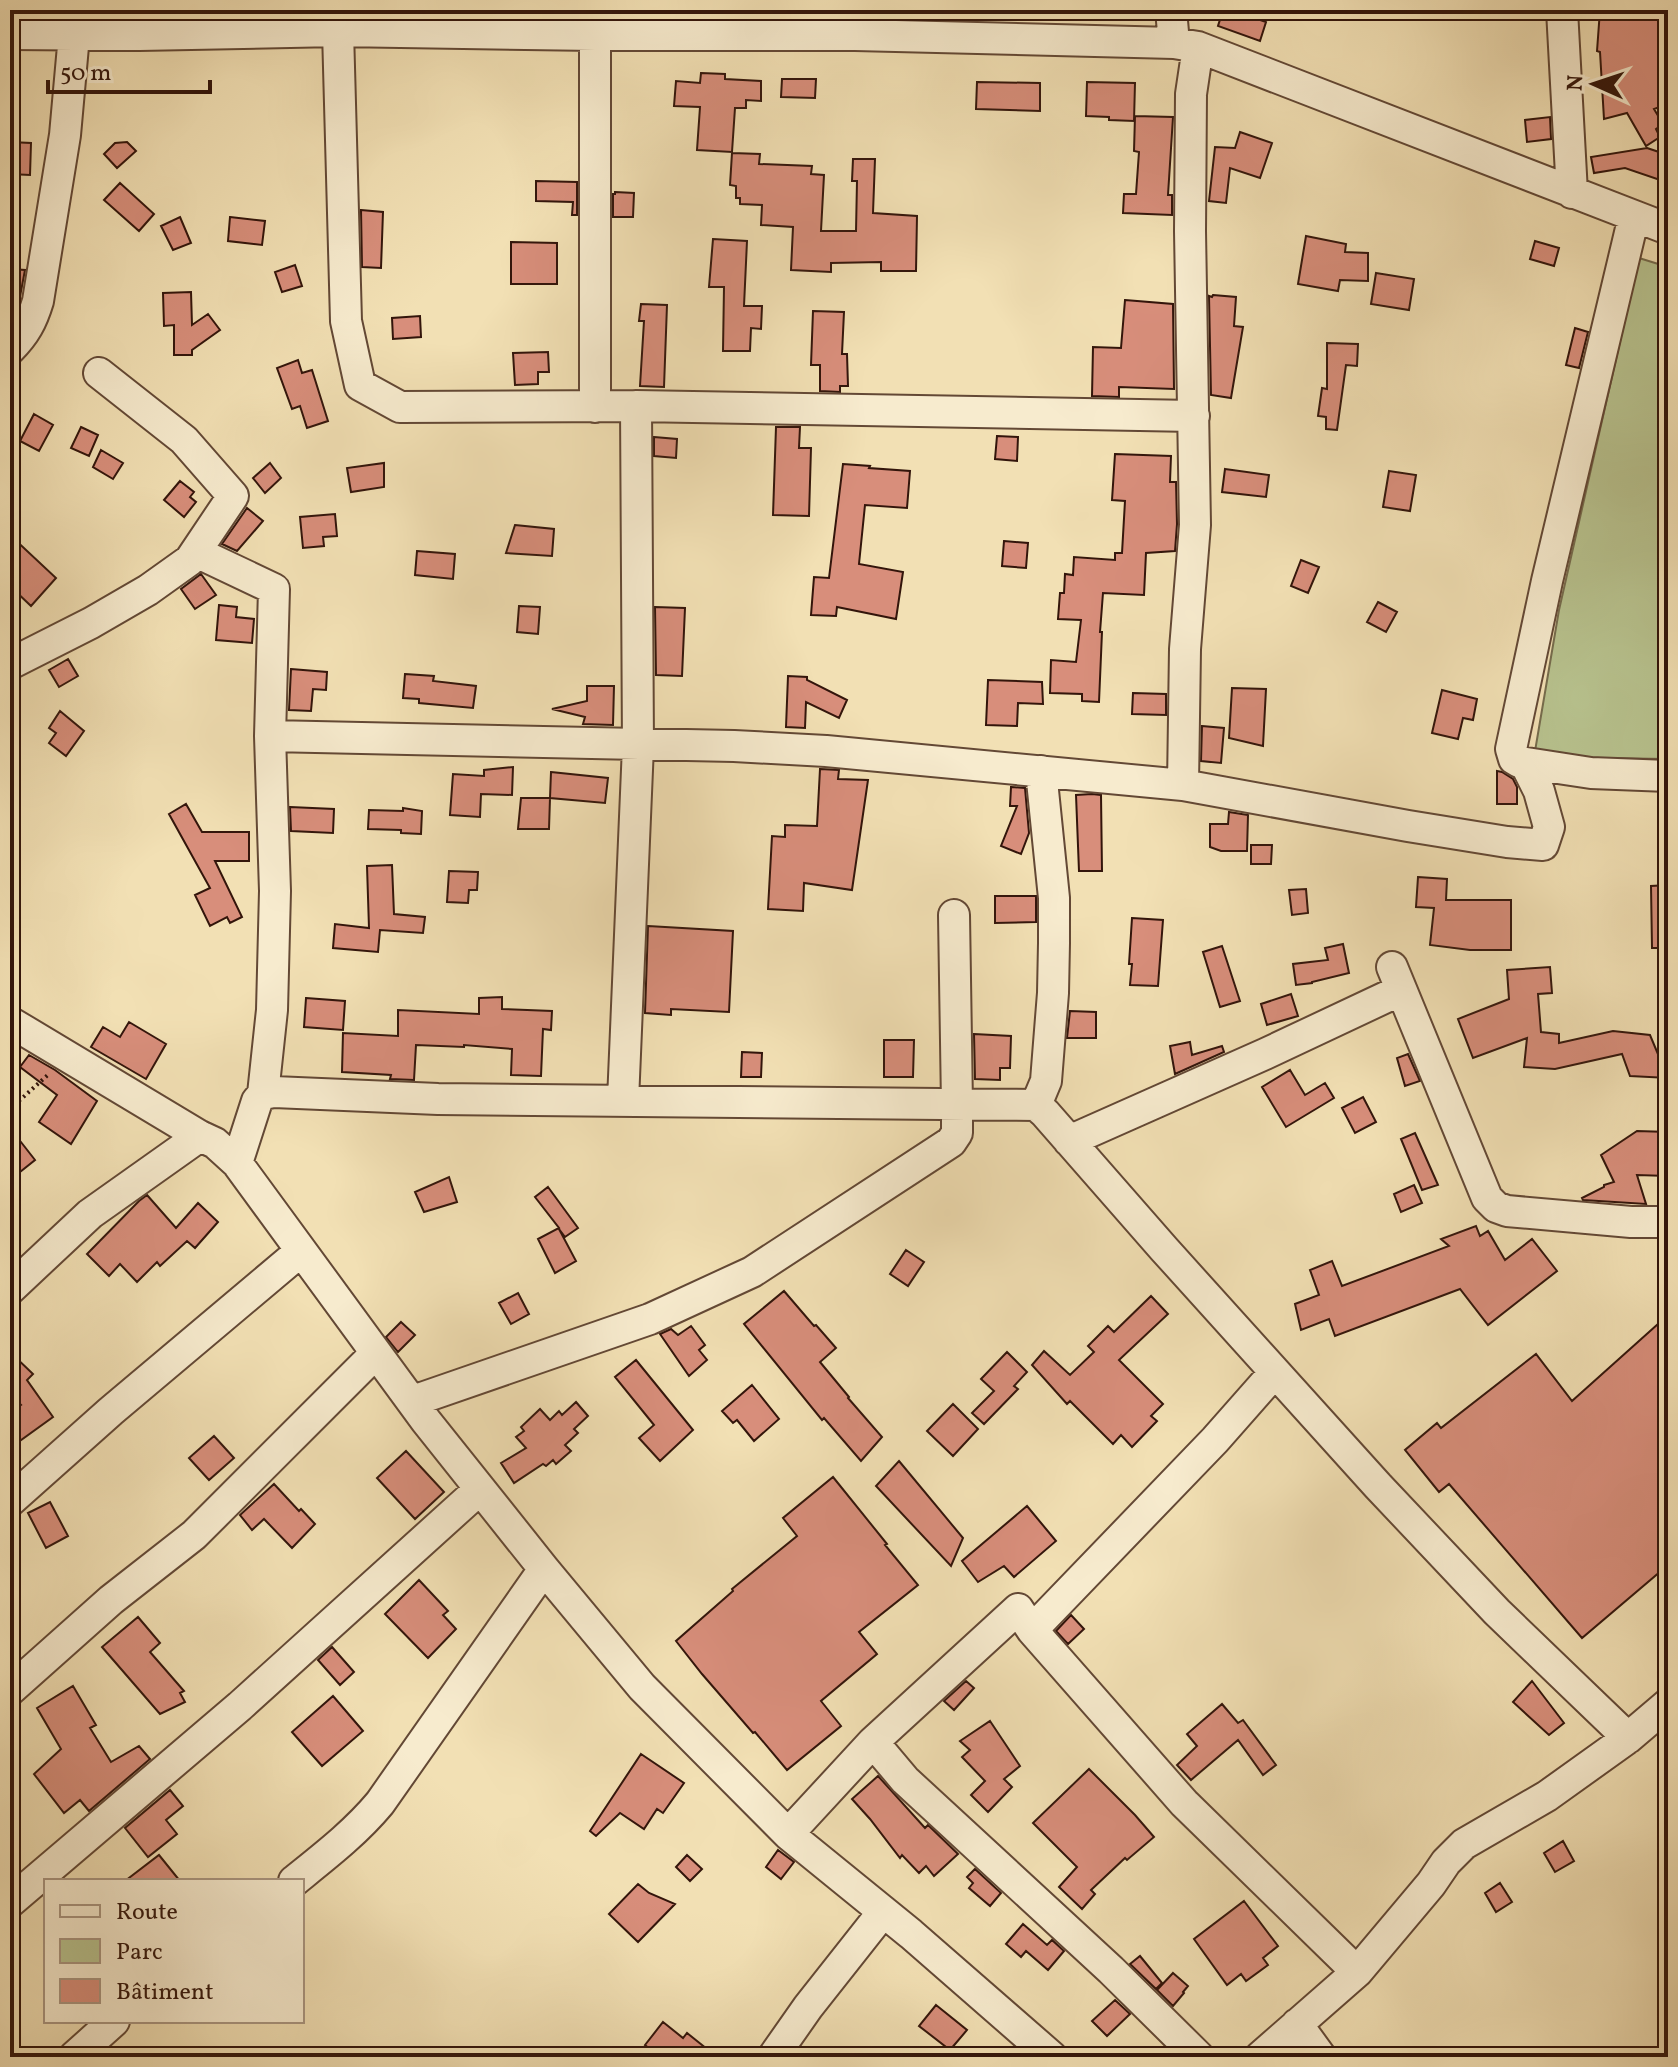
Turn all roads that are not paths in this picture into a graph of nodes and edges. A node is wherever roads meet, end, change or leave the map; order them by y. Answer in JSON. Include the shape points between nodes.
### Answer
{"nodes":[{"id":1,"x":1171,"y":10,"type":"edge"},
{"id":2,"x":1562,"y":10,"type":"edge"},
{"id":3,"x":72,"y":22,"type":"edge"},
{"id":4,"x":855,"y":23,"type":"edge"},
{"id":5,"x":338,"y":31,"type":"junction"},
{"id":6,"x":10,"y":34,"type":"edge"},
{"id":7,"x":595,"y":35,"type":"junction"},
{"id":8,"x":1186,"y":45,"type":"junction"},
{"id":9,"x":1572,"y":193,"type":"junction"},
{"id":10,"x":1634,"y":216,"type":"junction"},
{"id":11,"x":1668,"y":229,"type":"edge"},
{"id":12,"x":10,"y":349,"type":"edge"},
{"id":13,"x":99,"y":373,"type":"dead end"},
{"id":14,"x":636,"y":406,"type":"junction"},
{"id":15,"x":595,"y":407,"type":"junction"},
{"id":16,"x":1194,"y":416,"type":"junction"},
{"id":17,"x":196,"y":552,"type":"junction"},
{"id":18,"x":10,"y":664,"type":"edge"},
{"id":19,"x":270,"y":736,"type":"junction"},
{"id":20,"x":638,"y":746,"type":"junction"},
{"id":21,"x":1525,"y":763,"type":"junction"},
{"id":22,"x":1041,"y":771,"type":"junction"},
{"id":23,"x":1668,"y":776,"type":"edge"},
{"id":24,"x":1183,"y":785,"type":"junction"},
{"id":25,"x":954,"y":915,"type":"dead end"},
{"id":26,"x":10,"y":1022,"type":"edge"},
{"id":27,"x":263,"y":1094,"type":"junction"},
{"id":28,"x":623,"y":1101,"type":"junction"},
{"id":29,"x":957,"y":1105,"type":"junction"},
{"id":30,"x":1036,"y":1105,"type":"junction"},
{"id":31,"x":200,"y":1136,"type":"junction"},
{"id":32,"x":1069,"y":1141,"type":"junction"},
{"id":33,"x":237,"y":1163,"type":"junction"},
{"id":34,"x":1668,"y":1222,"type":"edge"},
{"id":35,"x":301,"y":1251,"type":"junction"},
{"id":36,"x":10,"y":1289,"type":"edge"},
{"id":37,"x":376,"y":1353,"type":"junction"},
{"id":38,"x":1275,"y":1372,"type":"junction"},
{"id":39,"x":413,"y":1401,"type":"junction"},
{"id":40,"x":480,"y":1489,"type":"junction"},
{"id":41,"x":10,"y":1501,"type":"edge"},
{"id":42,"x":544,"y":1569,"type":"junction"},
{"id":43,"x":1032,"y":1630,"type":"junction"},
{"id":44,"x":10,"y":1690,"type":"edge"},
{"id":45,"x":1668,"y":1704,"type":"edge"},
{"id":46,"x":1628,"y":1738,"type":"junction"},
{"id":47,"x":873,"y":1742,"type":"junction"},
{"id":48,"x":788,"y":1834,"type":"junction"},
{"id":49,"x":296,"y":1879,"type":"edge"},
{"id":50,"x":10,"y":1902,"type":"edge"},
{"id":51,"x":883,"y":1912,"type":"junction"},
{"id":52,"x":1357,"y":1972,"type":"junction"},
{"id":53,"x":112,"y":2023,"type":"edge"},
{"id":54,"x":1297,"y":2024,"type":"junction"},
{"id":55,"x":74,"y":2057,"type":"edge"},
{"id":56,"x":773,"y":2057,"type":"edge"},
{"id":57,"x":1052,"y":2057,"type":"edge"},
{"id":58,"x":1199,"y":2057,"type":"edge"},
{"id":59,"x":1260,"y":2057,"type":"edge"},
{"id":60,"x":1321,"y":2057,"type":"edge"}],
"edges":[{"from":1,"to":8,"type":"street"},
{"from":2,"to":9,"type":"street"},
{"from":3,"to":5,"type":"street"},
{"from":3,"to":6,"type":"street"},
{"from":3,"to":12,"type":"street","via":[[65,135],[38,301],[23,337]]},
{"from":4,"to":7,"type":"street"},
{"from":4,"to":8,"type":"street"},
{"from":5,"to":7,"type":"street"},
{"from":5,"to":15,"type":"street","via":[[346,321],[360,385],[400,407]]},
{"from":7,"to":15,"type":"street"},
{"from":8,"to":9,"type":"street"},
{"from":8,"to":16,"type":"street"},
{"from":9,"to":10,"type":"street"},
{"from":10,"to":11,"type":"street"},
{"from":10,"to":21,"type":"street","via":[[1511,749],[1514,759]]},
{"from":13,"to":17,"type":"street","via":[[184,440],[233,496]]},
{"from":14,"to":15,"type":"street"},
{"from":14,"to":16,"type":"street"},
{"from":14,"to":20,"type":"street"},
{"from":16,"to":24,"type":"street","via":[[1195,525],[1185,649]]},
{"from":17,"to":18,"type":"street","via":[[148,590]]},
{"from":17,"to":19,"type":"street","via":[[274,589]]},
{"from":19,"to":20,"type":"street"},
{"from":19,"to":27,"type":"street","via":[[275,891],[272,1010]]},
{"from":20,"to":22,"type":"street","via":[[826,751]]},
{"from":20,"to":28,"type":"street"},
{"from":21,"to":23,"type":"street"},
{"from":21,"to":24,"type":"street","via":[[1549,827],[1543,845]]},
{"from":22,"to":24,"type":"street"},
{"from":22,"to":30,"type":"street","via":[[1054,943],[1046,1081]]},
{"from":25,"to":29,"type":"street"},
{"from":26,"to":31,"type":"street"},
{"from":27,"to":28,"type":"street"},
{"from":27,"to":33,"type":"street"},
{"from":28,"to":29,"type":"street"},
{"from":29,"to":30,"type":"street"},
{"from":29,"to":39,"type":"street","via":[[957,1133],[951,1142],[752,1272],[650,1319]]},
{"from":30,"to":32,"type":"street"},
{"from":31,"to":33,"type":"street"},
{"from":31,"to":36,"type":"street","via":[[90,1214]]},
{"from":32,"to":34,"type":"street","via":[[1265,1054],[1397,978],[1487,1198],[1496,1207]]},
{"from":32,"to":38,"type":"street"},
{"from":33,"to":35,"type":"street"},
{"from":35,"to":37,"type":"street"},
{"from":35,"to":41,"type":"street"},
{"from":37,"to":39,"type":"street"},
{"from":37,"to":44,"type":"street","via":[[194,1535]]},
{"from":38,"to":43,"type":"street"},
{"from":38,"to":46,"type":"street","via":[[1497,1612]]},
{"from":39,"to":40,"type":"street"},
{"from":40,"to":42,"type":"street"},
{"from":40,"to":50,"type":"street","via":[[240,1706]]},
{"from":42,"to":48,"type":"street","via":[[642,1687]]},
{"from":42,"to":49,"type":"street","via":[[380,1803]]},
{"from":43,"to":47,"type":"street","via":[[1018,1609]]},
{"from":43,"to":52,"type":"street","via":[[1184,1803]]},
{"from":45,"to":46,"type":"street"},
{"from":46,"to":52,"type":"street","via":[[1547,1796],[1464,1844]]},
{"from":47,"to":48,"type":"street"},
{"from":47,"to":58,"type":"street","via":[[905,1780]]},
{"from":48,"to":51,"type":"street"},
{"from":51,"to":56,"type":"street"},
{"from":51,"to":57,"type":"street"},
{"from":52,"to":54,"type":"street"},
{"from":53,"to":55,"type":"street"},
{"from":54,"to":59,"type":"street"},
{"from":54,"to":60,"type":"street"}]}
